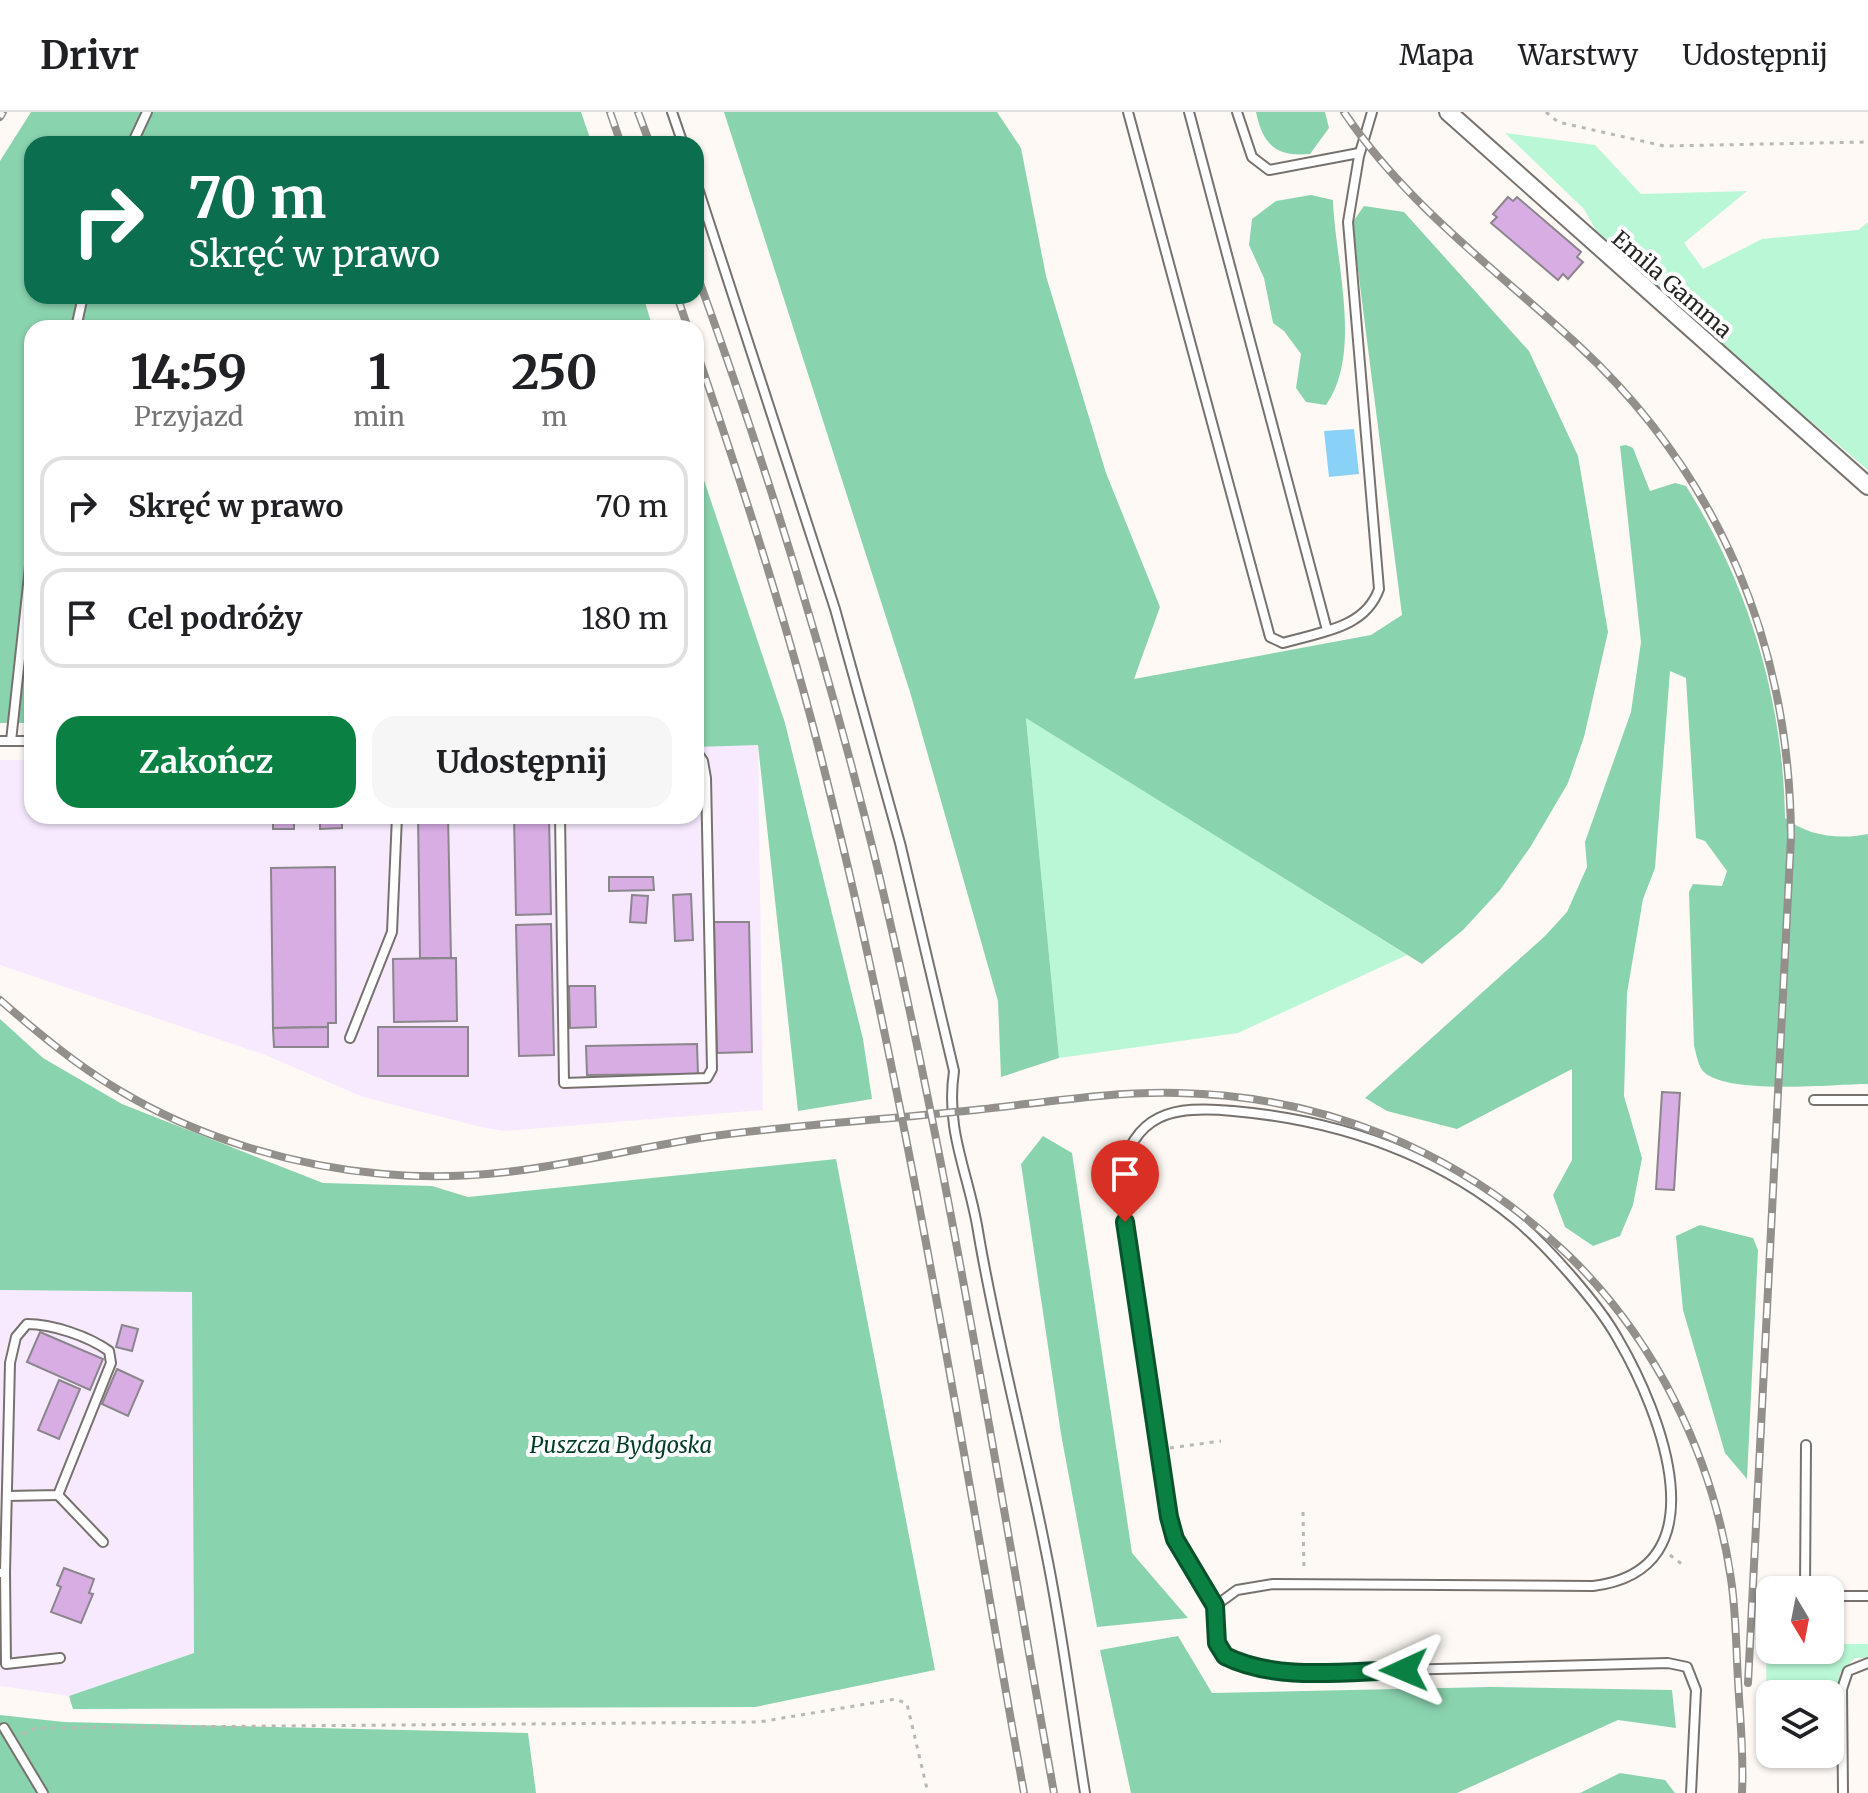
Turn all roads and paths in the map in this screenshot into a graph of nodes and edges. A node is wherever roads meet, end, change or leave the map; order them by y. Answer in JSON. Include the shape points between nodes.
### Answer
{"nodes":[{"id":1,"x":147,"y":112,"type":"edge"},
{"id":2,"x":672,"y":112,"type":"edge"},
{"id":3,"x":1128,"y":112,"type":"edge"},
{"id":4,"x":1189,"y":112,"type":"edge"},
{"id":5,"x":1237,"y":112,"type":"edge"},
{"id":6,"x":1372,"y":112,"type":"edge"},
{"id":7,"x":1448,"y":112,"type":"edge"},
{"id":8,"x":1546,"y":112,"type":"edge"},
{"id":9,"x":136,"y":136,"type":"edge"},
{"id":10,"x":680,"y":136,"type":"edge"},
{"id":11,"x":1868,"y":142,"type":"edge"},
{"id":12,"x":1359,"y":153,"type":"junction"},
{"id":13,"x":704,"y":207,"type":"edge"},
{"id":14,"x":1868,"y":486,"type":"edge"},
{"id":15,"x":24,"y":622,"type":"edge"},
{"id":16,"x":1327,"y":630,"type":"junction"},
{"id":17,"x":0,"y":741,"type":"edge"},
{"id":18,"x":11,"y":741,"type":"junction"},
{"id":19,"x":24,"y":741,"type":"edge"},
{"id":20,"x":704,"y":767,"type":"edge"},
{"id":21,"x":397,"y":824,"type":"edge"},
{"id":22,"x":560,"y":824,"type":"edge"},
{"id":23,"x":350,"y":1038,"type":"dead end"},
{"id":24,"x":1814,"y":1100,"type":"dead end"},
{"id":25,"x":1868,"y":1100,"type":"edge"},
{"id":26,"x":1221,"y":1441,"type":"dead end"},
{"id":27,"x":1806,"y":1445,"type":"dead end"},
{"id":28,"x":1159,"y":1450,"type":"junction"},
{"id":29,"x":58,"y":1495,"type":"junction"},
{"id":30,"x":7,"y":1496,"type":"junction"},
{"id":31,"x":1303,"y":1512,"type":"dead end"},
{"id":32,"x":103,"y":1542,"type":"dead end"},
{"id":33,"x":1665,"y":1550,"type":"dead end"},
{"id":34,"x":1683,"y":1565,"type":"dead end"},
{"id":35,"x":3,"y":1572,"type":"edge"},
{"id":36,"x":1805,"y":1576,"type":"edge"},
{"id":37,"x":1305,"y":1584,"type":"junction"},
{"id":38,"x":1844,"y":1596,"type":"edge"},
{"id":39,"x":1868,"y":1596,"type":"edge"},
{"id":40,"x":1215,"y":1606,"type":"junction"},
{"id":41,"x":60,"y":1658,"type":"dead end"},
{"id":42,"x":1868,"y":1663,"type":"edge"},
{"id":43,"x":4,"y":1728,"type":"dead end"},
{"id":44,"x":12,"y":1739,"type":"junction"},
{"id":45,"x":43,"y":1793,"type":"edge"},
{"id":46,"x":928,"y":1793,"type":"edge"},
{"id":47,"x":1085,"y":1793,"type":"edge"},
{"id":48,"x":1691,"y":1793,"type":"edge"},
{"id":49,"x":1843,"y":1793,"type":"edge"}],
"edges":[{"from":1,"to":9,"type":"lane"},
{"from":2,"to":10,"type":"lane"},
{"from":3,"to":16,"type":"lane","via":[[1270,637],[1283,643]]},
{"from":4,"to":16,"type":"lane"},
{"from":5,"to":12,"type":"lane","via":[[1252,157],[1269,170]]},
{"from":6,"to":12,"type":"lane"},
{"from":7,"to":14,"type":"street","name":"Emila Gamma"},
{"from":8,"to":11,"type":"path","via":[[1558,122],[1664,146]]},
{"from":12,"to":16,"type":"lane","via":[[1348,222],[1379,589],[1363,615]]},
{"from":13,"to":47,"type":"lane","via":[[835,609],[900,843],[954,1071],[949,1103],[956,1149],[975,1210],[997,1340],[1046,1548]]},
{"from":15,"to":18,"type":"lane"},
{"from":17,"to":18,"type":"lane"},
{"from":18,"to":19,"type":"lane"},
{"from":20,"to":22,"type":"lane","via":[[712,1069],[707,1078],[564,1083]]},
{"from":21,"to":23,"type":"lane","via":[[392,932]]},
{"from":24,"to":25,"type":"lane"},
{"from":26,"to":28,"type":"path"},
{"from":27,"to":36,"type":"lane"},
{"from":28,"to":37,"type":"lane","via":[[1120,1178],[1136,1132],[1156,1119],[1180,1110],[1213,1109],[1283,1115],[1368,1136],[1448,1172],[1517,1221],[1618,1338],[1652,1412],[1669,1468],[1672,1499],[1668,1531],[1658,1553],[1620,1582],[1593,1586]]},
{"from":28,"to":40,"type":"lane","via":[[1175,1539]]},
{"from":29,"to":30,"type":"lane"},
{"from":29,"to":30,"type":"lane","via":[[111,1363],[109,1351],[42,1324],[27,1324],[16,1337],[10,1363]]},
{"from":29,"to":32,"type":"lane"},
{"from":30,"to":35,"type":"lane"},
{"from":31,"to":37,"type":"path"},
{"from":33,"to":34,"type":"path"},
{"from":35,"to":41,"type":"lane","via":[[6,1664]]},
{"from":37,"to":40,"type":"lane","via":[[1237,1590]]},
{"from":38,"to":39,"type":"lane"},
{"from":40,"to":48,"type":"lane","via":[[1217,1643],[1225,1656],[1262,1668],[1318,1672],[1668,1663],[1687,1667],[1696,1690]]},
{"from":42,"to":49,"type":"lane","via":[[1848,1671],[1842,1689]]},
{"from":43,"to":44,"type":"lane"},
{"from":44,"to":45,"type":"lane"},
{"from":44,"to":46,"type":"path","via":[[36,1728],[759,1722],[896,1699],[907,1704]]}]}
